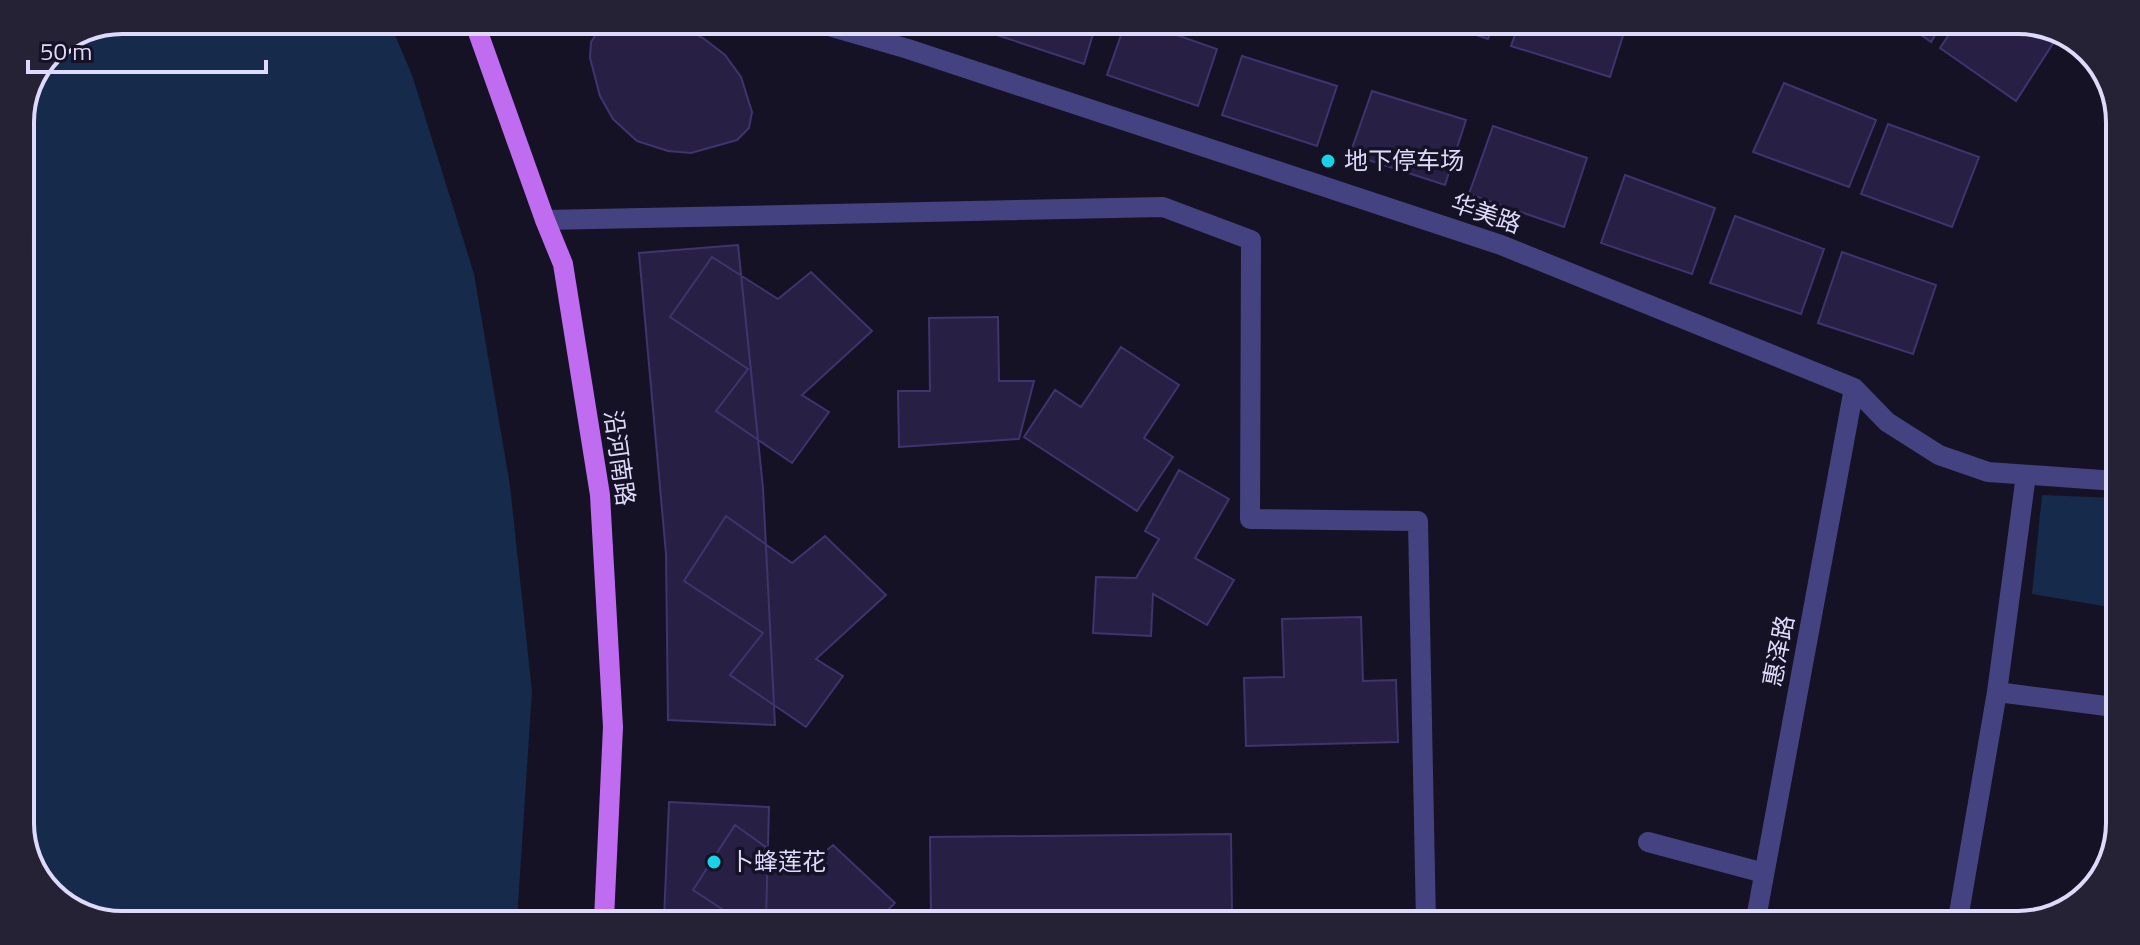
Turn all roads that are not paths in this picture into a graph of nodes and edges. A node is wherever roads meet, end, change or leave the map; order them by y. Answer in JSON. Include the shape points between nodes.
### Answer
{"nodes":[{"id":1,"x":479,"y":34,"type":"edge"},
{"id":2,"x":856,"y":34,"type":"edge"},
{"id":3,"x":545,"y":220,"type":"junction"},
{"id":4,"x":1854,"y":388,"type":"junction"},
{"id":5,"x":2026,"y":475,"type":"junction"},
{"id":6,"x":2106,"y":480,"type":"edge"},
{"id":7,"x":1997,"y":692,"type":"junction"},
{"id":8,"x":2106,"y":706,"type":"edge"},
{"id":9,"x":1648,"y":842,"type":"dead end"},
{"id":10,"x":1764,"y":873,"type":"junction"},
{"id":11,"x":604,"y":911,"type":"edge"},
{"id":12,"x":1426,"y":911,"type":"edge"},
{"id":13,"x":1757,"y":911,"type":"edge"},
{"id":14,"x":1959,"y":911,"type":"edge"}],
"edges":[{"from":1,"to":3,"type":"main road","name":"沿河南路"},
{"from":2,"to":4,"type":"street","name":"华美路","via":[[1501,245]]},
{"from":3,"to":11,"type":"main road","name":"沿河南路","via":[[563,264],[600,495],[613,727]]},
{"from":3,"to":12,"type":"street","via":[[1163,207],[1251,240],[1250,519],[1418,521]]},
{"from":4,"to":5,"type":"street","name":"华美路","via":[[1887,422],[1939,455],[1988,472]]},
{"from":4,"to":10,"type":"street","name":"惠泽路"},
{"from":5,"to":6,"type":"street","name":"华美路"},
{"from":5,"to":7,"type":"street"},
{"from":7,"to":8,"type":"street"},
{"from":7,"to":14,"type":"street"},
{"from":9,"to":10,"type":"street"},
{"from":10,"to":13,"type":"street","name":"惠泽路"}]}
